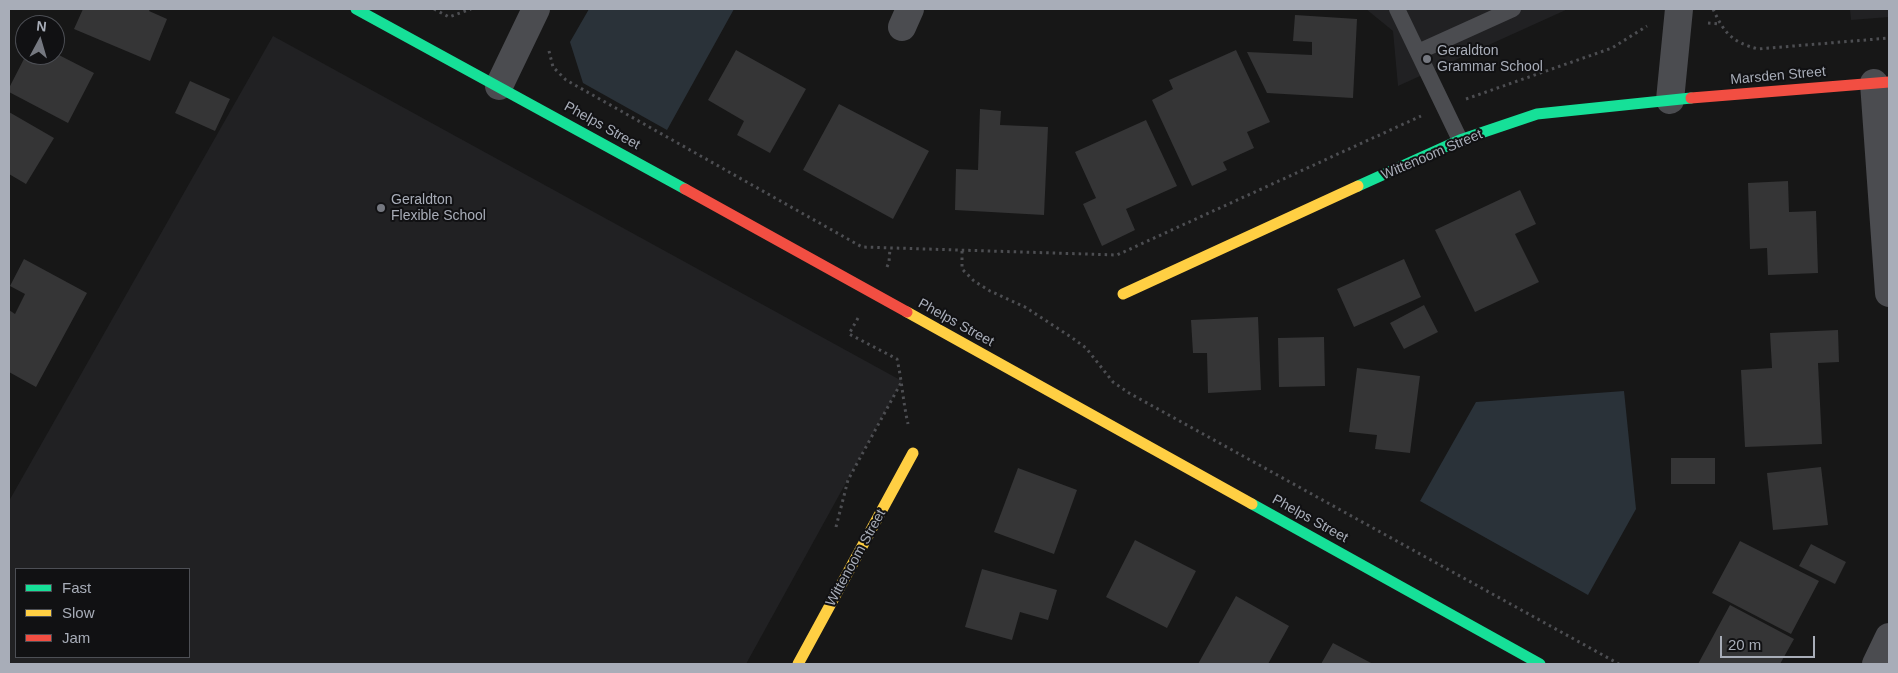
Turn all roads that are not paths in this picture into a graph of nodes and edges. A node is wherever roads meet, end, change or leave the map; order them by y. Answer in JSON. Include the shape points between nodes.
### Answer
{"nodes":[{"id":1,"x":356,"y":9,"type":"edge"},
{"id":2,"x":536,"y":9,"type":"edge"},
{"id":3,"x":1397,"y":9,"type":"edge"},
{"id":4,"x":1513,"y":9,"type":"edge"},
{"id":5,"x":1679,"y":9,"type":"edge"},
{"id":6,"x":1418,"y":52,"type":"junction"},
{"id":7,"x":1882,"y":82,"type":"edge"},
{"id":8,"x":499,"y":86,"type":"junction"},
{"id":9,"x":1670,"y":100,"type":"junction"},
{"id":10,"x":1460,"y":140,"type":"junction"},
{"id":11,"x":1123,"y":294,"type":"dead end"},
{"id":12,"x":1889,"y":294,"type":"edge"},
{"id":13,"x":913,"y":453,"type":"road end"},
{"id":14,"x":798,"y":664,"type":"edge"},
{"id":15,"x":1540,"y":664,"type":"edge"}],
"edges":[{"from":1,"to":8,"type":"main road","name":"Phelps Street"},
{"from":2,"to":8,"type":"street"},
{"from":3,"to":6,"type":"lane"},
{"from":4,"to":6,"type":"lane"},
{"from":5,"to":9,"type":"street"},
{"from":6,"to":10,"type":"lane"},
{"from":7,"to":9,"type":"main road","name":"Marsden Street"},
{"from":7,"to":12,"type":"street"},
{"from":8,"to":15,"type":"main road","name":"Phelps Street"},
{"from":9,"to":10,"type":"main road","name":"Wittenoom Street","via":[[1537,114]]},
{"from":10,"to":11,"type":"main road","name":"Wittenoom Street"},
{"from":13,"to":14,"type":"main road","name":"Wittenoom Street"}]}
